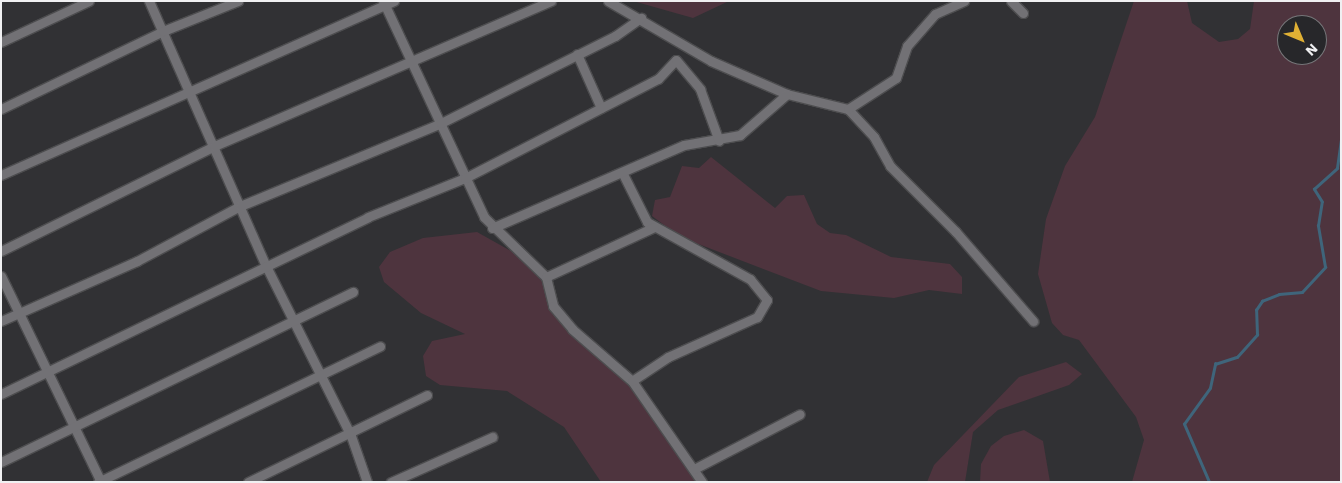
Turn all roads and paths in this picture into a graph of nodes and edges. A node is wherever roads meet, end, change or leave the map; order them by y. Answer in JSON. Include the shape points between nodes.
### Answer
{"nodes":[{"id":1,"x":89,"y":1,"type":"edge"},
{"id":2,"x":149,"y":1,"type":"edge"},
{"id":3,"x":238,"y":1,"type":"edge"},
{"id":4,"x":394,"y":1,"type":"edge"},
{"id":5,"x":551,"y":1,"type":"edge"},
{"id":6,"x":608,"y":1,"type":"edge"},
{"id":7,"x":964,"y":1,"type":"edge"},
{"id":8,"x":1011,"y":1,"type":"edge"},
{"id":9,"x":384,"y":3,"type":"edge"},
{"id":10,"x":1023,"y":13,"type":"dead end"},
{"id":11,"x":641,"y":18,"type":"junction"},
{"id":12,"x":163,"y":31,"type":"junction"},
{"id":13,"x":1,"y":42,"type":"edge"},
{"id":14,"x":687,"y":48,"type":"junction"},
{"id":15,"x":577,"y":54,"type":"junction"},
{"id":16,"x":676,"y":60,"type":"junction"},
{"id":17,"x":412,"y":62,"type":"junction"},
{"id":18,"x":188,"y":90,"type":"junction"},
{"id":19,"x":786,"y":94,"type":"junction"},
{"id":20,"x":601,"y":108,"type":"junction"},
{"id":21,"x":1,"y":109,"type":"edge"},
{"id":22,"x":848,"y":109,"type":"junction"},
{"id":23,"x":441,"y":123,"type":"junction"},
{"id":24,"x":719,"y":141,"type":"junction"},
{"id":25,"x":214,"y":146,"type":"junction"},
{"id":26,"x":623,"y":174,"type":"junction"},
{"id":27,"x":1,"y":176,"type":"edge"},
{"id":28,"x":465,"y":178,"type":"junction"},
{"id":29,"x":240,"y":206,"type":"junction"},
{"id":30,"x":654,"y":227,"type":"junction"},
{"id":31,"x":492,"y":228,"type":"junction"},
{"id":32,"x":1,"y":251,"type":"edge"},
{"id":33,"x":266,"y":266,"type":"junction"},
{"id":34,"x":1,"y":276,"type":"edge"},
{"id":35,"x":546,"y":277,"type":"junction"},
{"id":36,"x":353,"y":292,"type":"dead end"},
{"id":37,"x":19,"y":312,"type":"junction"},
{"id":38,"x":1,"y":321,"type":"edge"},
{"id":39,"x":1033,"y":321,"type":"dead end"},
{"id":40,"x":294,"y":322,"type":"junction"},
{"id":41,"x":380,"y":346,"type":"dead end"},
{"id":42,"x":48,"y":372,"type":"junction"},
{"id":43,"x":320,"y":373,"type":"junction"},
{"id":44,"x":632,"y":381,"type":"junction"},
{"id":45,"x":1,"y":394,"type":"edge"},
{"id":46,"x":427,"y":395,"type":"dead end"},
{"id":47,"x":800,"y":414,"type":"dead end"},
{"id":48,"x":76,"y":426,"type":"junction"},
{"id":49,"x":350,"y":436,"type":"junction"},
{"id":50,"x":492,"y":437,"type":"dead end"},
{"id":51,"x":1,"y":462,"type":"edge"},
{"id":52,"x":694,"y":469,"type":"junction"},
{"id":53,"x":100,"y":481,"type":"edge"},
{"id":54,"x":248,"y":482,"type":"edge"},
{"id":55,"x":367,"y":482,"type":"edge"},
{"id":56,"x":391,"y":482,"type":"edge"},
{"id":57,"x":702,"y":482,"type":"edge"}],
"edges":[{"from":1,"to":13,"type":"street"},
{"from":2,"to":12,"type":"street"},
{"from":3,"to":12,"type":"street"},
{"from":4,"to":9,"type":"street"},
{"from":5,"to":17,"type":"street"},
{"from":6,"to":11,"type":"street"},
{"from":7,"to":22,"type":"street","via":[[929,20],[907,46],[896,78]]},
{"from":8,"to":10,"type":"street"},
{"from":9,"to":17,"type":"street"},
{"from":9,"to":18,"type":"street","via":[[316,39]]},
{"from":11,"to":14,"type":"street"},
{"from":11,"to":15,"type":"street","via":[[622,32]]},
{"from":12,"to":18,"type":"street"},
{"from":12,"to":21,"type":"street"},
{"from":14,"to":16,"type":"street"},
{"from":14,"to":19,"type":"street"},
{"from":15,"to":20,"type":"street"},
{"from":15,"to":23,"type":"street"},
{"from":16,"to":20,"type":"street","via":[[658,79]]},
{"from":16,"to":24,"type":"street","via":[[700,89]]},
{"from":17,"to":23,"type":"street"},
{"from":17,"to":25,"type":"street"},
{"from":18,"to":25,"type":"street"},
{"from":18,"to":27,"type":"street"},
{"from":19,"to":22,"type":"street"},
{"from":19,"to":24,"type":"street","via":[[752,127]]},
{"from":20,"to":28,"type":"street"},
{"from":22,"to":39,"type":"street","via":[[874,137],[890,166],[956,232]]},
{"from":23,"to":28,"type":"street"},
{"from":23,"to":29,"type":"street"},
{"from":24,"to":26,"type":"street","via":[[684,145]]},
{"from":25,"to":29,"type":"street"},
{"from":25,"to":32,"type":"street"},
{"from":26,"to":30,"type":"street","via":[[642,216]]},
{"from":26,"to":31,"type":"street"},
{"from":28,"to":31,"type":"street"},
{"from":28,"to":33,"type":"street"},
{"from":29,"to":33,"type":"street"},
{"from":29,"to":37,"type":"street","via":[[137,261]]},
{"from":30,"to":35,"type":"street"},
{"from":30,"to":44,"type":"street","via":[[750,279],[767,300],[757,317],[668,357]]},
{"from":31,"to":35,"type":"street"},
{"from":33,"to":40,"type":"street"},
{"from":33,"to":42,"type":"street"},
{"from":34,"to":37,"type":"street"},
{"from":35,"to":44,"type":"street","via":[[553,306]]},
{"from":36,"to":40,"type":"street"},
{"from":37,"to":38,"type":"street"},
{"from":37,"to":42,"type":"street"},
{"from":40,"to":43,"type":"street"},
{"from":40,"to":48,"type":"street"},
{"from":41,"to":43,"type":"street"},
{"from":42,"to":45,"type":"street"},
{"from":42,"to":48,"type":"street"},
{"from":43,"to":49,"type":"street"},
{"from":43,"to":53,"type":"street"},
{"from":44,"to":52,"type":"street"},
{"from":46,"to":49,"type":"street"},
{"from":47,"to":52,"type":"street"},
{"from":48,"to":51,"type":"street"},
{"from":48,"to":53,"type":"street"},
{"from":49,"to":54,"type":"street"},
{"from":49,"to":55,"type":"street"},
{"from":50,"to":56,"type":"street"},
{"from":52,"to":57,"type":"street"}]}
